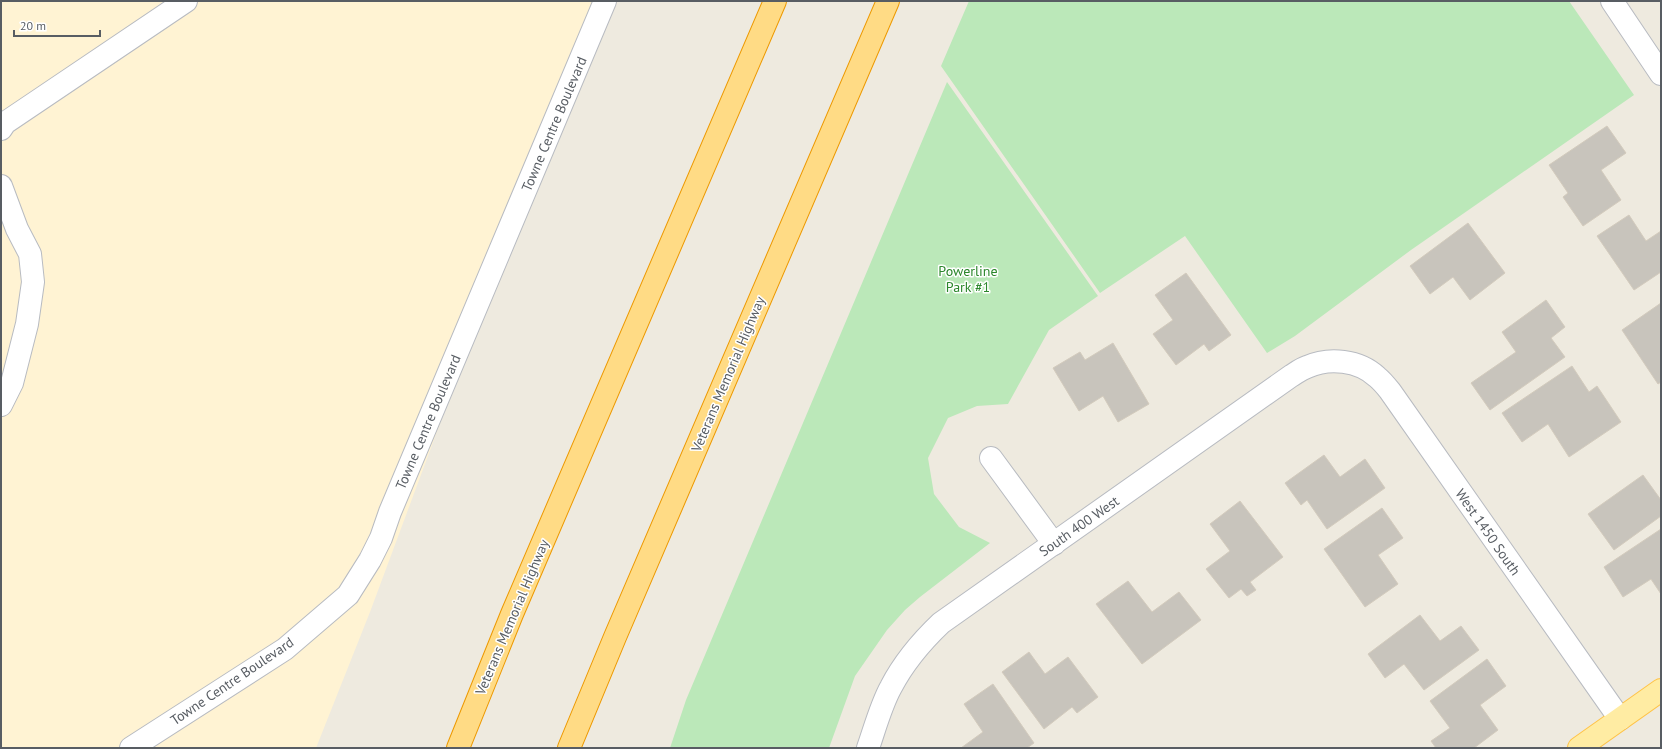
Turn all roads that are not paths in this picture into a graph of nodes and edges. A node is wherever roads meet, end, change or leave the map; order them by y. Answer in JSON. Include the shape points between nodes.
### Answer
{"nodes":[{"id":1,"x":186,"y":1,"type":"edge"},
{"id":2,"x":605,"y":1,"type":"edge"},
{"id":3,"x":775,"y":1,"type":"edge"},
{"id":4,"x":888,"y":1,"type":"edge"},
{"id":5,"x":1612,"y":1,"type":"edge"},
{"id":6,"x":1661,"y":74,"type":"edge"},
{"id":7,"x":1,"y":129,"type":"edge"},
{"id":8,"x":1,"y":186,"type":"edge"},
{"id":9,"x":1343,"y":361,"type":"joint"},
{"id":10,"x":1,"y":405,"type":"edge"},
{"id":11,"x":991,"y":458,"type":"dead end"},
{"id":12,"x":1054,"y":544,"type":"junction"},
{"id":13,"x":1661,"y":690,"type":"edge"},
{"id":14,"x":1620,"y":719,"type":"junction"},
{"id":15,"x":131,"y":748,"type":"edge"},
{"id":16,"x":458,"y":748,"type":"edge"},
{"id":17,"x":569,"y":748,"type":"edge"},
{"id":18,"x":868,"y":748,"type":"edge"},
{"id":19,"x":1579,"y":748,"type":"edge"}],
"edges":[{"from":1,"to":7,"type":"street","via":[[5,123]]},
{"from":2,"to":15,"type":"street","name":"Towne Centre Boulevard","via":[[381,538],[348,595],[285,649]]},
{"from":3,"to":16,"type":"highway","name":"Veterans Memorial Highway","via":[[512,614]]},
{"from":4,"to":17,"type":"highway","name":"Veterans Memorial Highway"},
{"from":5,"to":6,"type":"street"},
{"from":8,"to":10,"type":"street","via":[[17,229],[30,254],[33,282],[27,324],[12,383]]},
{"from":9,"to":12,"type":"street","name":"South 400 West","via":[[1325,361],[1307,366],[1291,376]]},
{"from":9,"to":14,"type":"street","name":"West 1450 South","via":[[1362,367],[1377,376],[1390,391]]},
{"from":11,"to":12,"type":"street"},
{"from":12,"to":18,"type":"street","name":"South 400 West","via":[[965,605],[921,642],[890,688]]},
{"from":13,"to":14,"type":"main road"},
{"from":14,"to":19,"type":"main road"}]}
